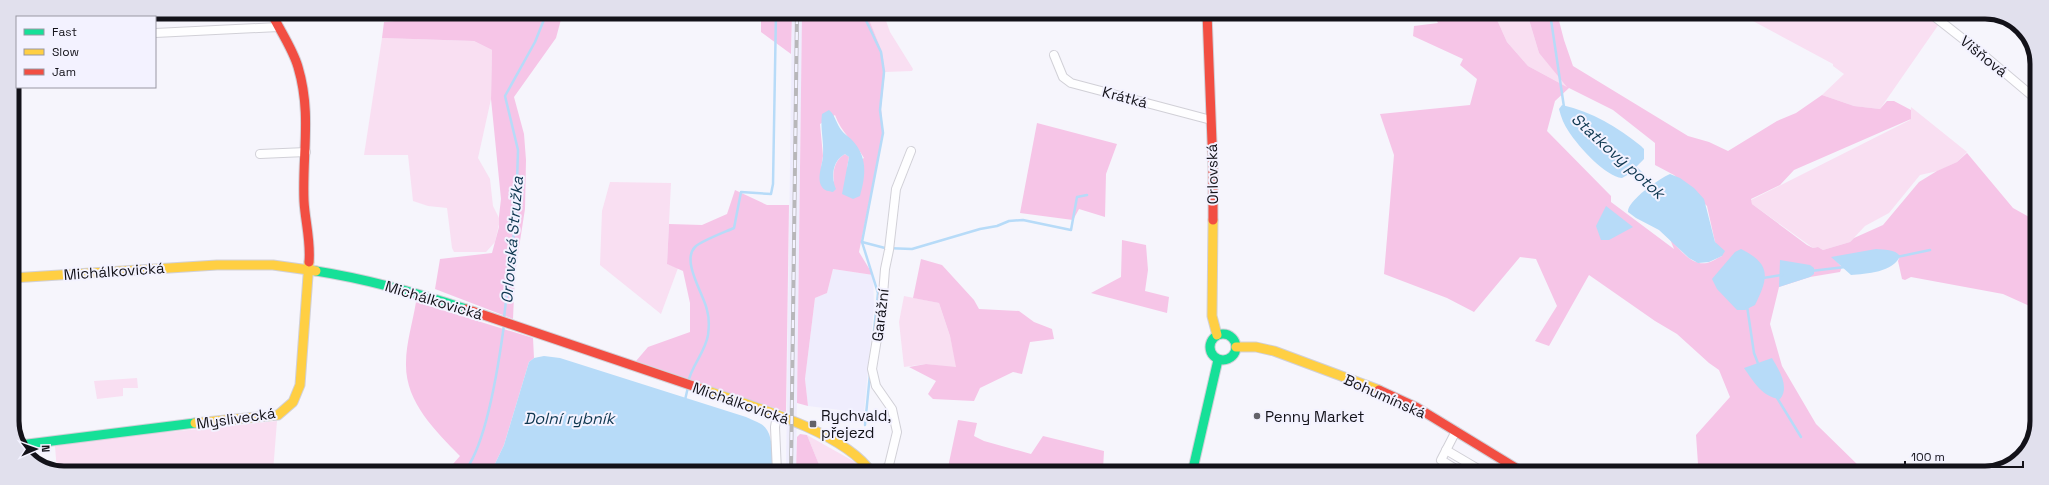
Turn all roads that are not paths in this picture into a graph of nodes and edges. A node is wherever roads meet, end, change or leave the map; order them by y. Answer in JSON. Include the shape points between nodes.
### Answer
{"nodes":[{"id":1,"x":275,"y":19,"type":"edge"},
{"id":2,"x":1207,"y":19,"type":"edge"},
{"id":3,"x":1938,"y":19,"type":"edge"},
{"id":4,"x":279,"y":27,"type":"junction"},
{"id":5,"x":156,"y":33,"type":"edge"},
{"id":6,"x":1054,"y":55,"type":"dead end"},
{"id":7,"x":2030,"y":94,"type":"edge"},
{"id":8,"x":1211,"y":120,"type":"junction"},
{"id":9,"x":911,"y":151,"type":"dead end"},
{"id":10,"x":306,"y":152,"type":"junction"},
{"id":11,"x":260,"y":154,"type":"dead end"},
{"id":12,"x":308,"y":269,"type":"junction"},
{"id":13,"x":19,"y":278,"type":"edge"},
{"id":14,"x":1217,"y":335,"type":"junction"},
{"id":15,"x":1236,"y":347,"type":"junction"},
{"id":16,"x":1218,"y":360,"type":"junction"},
{"id":17,"x":777,"y":415,"type":"junction"},
{"id":18,"x":1456,"y":431,"type":"junction"},
{"id":19,"x":25,"y":444,"type":"edge"},
{"id":20,"x":1446,"y":450,"type":"junction"},
{"id":21,"x":777,"y":466,"type":"edge"},
{"id":22,"x":867,"y":466,"type":"edge"},
{"id":23,"x":888,"y":466,"type":"edge"},
{"id":24,"x":1194,"y":466,"type":"edge"},
{"id":25,"x":1451,"y":466,"type":"edge"},
{"id":26,"x":1473,"y":466,"type":"edge"},
{"id":27,"x":1513,"y":466,"type":"edge"}],
"edges":[{"from":1,"to":4,"type":"street","name":"Myslivecká"},
{"from":2,"to":8,"type":"street","name":"Orlovská"},
{"from":3,"to":7,"type":"street","name":"Višňová"},
{"from":4,"to":5,"type":"street"},
{"from":4,"to":10,"type":"street","name":"Myslivecká","via":[[298,66],[307,126]]},
{"from":6,"to":8,"type":"street","name":"Krátká","via":[[1063,77],[1071,83]]},
{"from":8,"to":14,"type":"street","name":"Orlovská","via":[[1212,316]]},
{"from":9,"to":23,"type":"street","name":"Garážní","via":[[896,189],[872,369],[876,386],[892,408],[897,432]]},
{"from":10,"to":11,"type":"street"},
{"from":10,"to":12,"type":"street","name":"Myslivecká","via":[[304,201],[310,251]]},
{"from":12,"to":13,"type":"street","name":"Michálkovická","via":[[273,265],[217,265]]},
{"from":12,"to":17,"type":"street","name":"Michálkovická","via":[[387,285]]},
{"from":12,"to":19,"type":"street","name":"Myslivecká","via":[[300,385],[293,402],[278,415],[139,429]]},
{"from":14,"to":15,"type":"street","via":[[1230,336]]},
{"from":14,"to":16,"type":"street","via":[[1209,346],[1211,354]]},
{"from":15,"to":16,"type":"street","via":[[1230,358]]},
{"from":15,"to":18,"type":"street","name":"Bohumínská","via":[[1256,346],[1274,351],[1372,387],[1416,407]]},
{"from":16,"to":24,"type":"street"},
{"from":17,"to":21,"type":"street"},
{"from":17,"to":22,"type":"street","name":"Michálkovická","via":[[840,444],[861,458]]},
{"from":18,"to":20,"type":"street"},
{"from":18,"to":27,"type":"street","name":"Bohumínská"},
{"from":20,"to":25,"type":"street","via":[[1441,460]]},
{"from":20,"to":26,"type":"street"}]}
